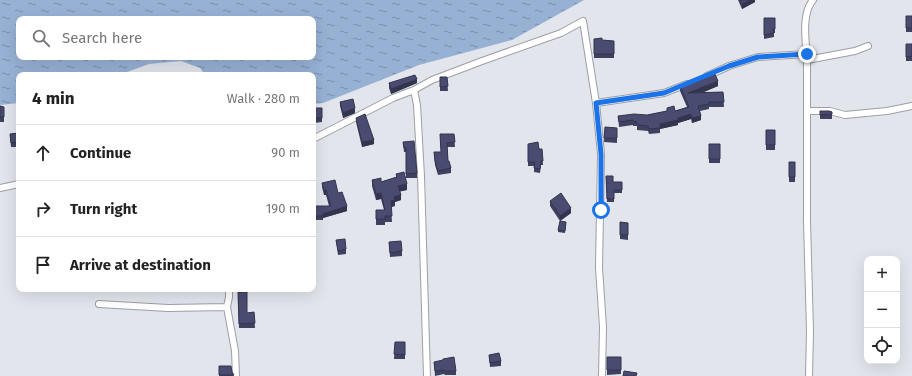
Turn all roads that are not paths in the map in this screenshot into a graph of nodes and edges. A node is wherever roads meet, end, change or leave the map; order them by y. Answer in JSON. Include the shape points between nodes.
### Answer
{"nodes":[{"id":1,"x":813,"y":0,"type":"edge"},
{"id":2,"x":868,"y":46,"type":"dead end"},
{"id":3,"x":807,"y":57,"type":"junction"},
{"id":4,"x":700,"y":78,"type":"edge"},
{"id":5,"x":693,"y":81,"type":"edge"},
{"id":6,"x":414,"y":90,"type":"junction"},
{"id":7,"x":596,"y":103,"type":"junction"},
{"id":8,"x":912,"y":106,"type":"edge"},
{"id":9,"x":807,"y":111,"type":"junction"},
{"id":10,"x":316,"y":137,"type":"edge"},
{"id":11,"x":16,"y":185,"type":"edge"},
{"id":12,"x":0,"y":188,"type":"edge"},
{"id":13,"x":228,"y":292,"type":"edge"},
{"id":14,"x":99,"y":304,"type":"dead end"},
{"id":15,"x":227,"y":307,"type":"junction"},
{"id":16,"x":236,"y":376,"type":"edge"},
{"id":17,"x":427,"y":376,"type":"edge"},
{"id":18,"x":602,"y":376,"type":"edge"},
{"id":19,"x":809,"y":376,"type":"edge"}],
"edges":[{"from":1,"to":3,"type":"street","via":[[806,14]]},
{"from":2,"to":3,"type":"street","via":[[855,51]]},
{"from":3,"to":4,"type":"street","via":[[758,57]]},
{"from":3,"to":9,"type":"street"},
{"from":5,"to":7,"type":"street","via":[[664,93]]},
{"from":6,"to":7,"type":"street","via":[[432,80],[561,33],[583,22]]},
{"from":6,"to":10,"type":"street"},
{"from":6,"to":17,"type":"street","via":[[421,176]]},
{"from":7,"to":18,"type":"street","via":[[601,154],[599,268],[603,327]]},
{"from":8,"to":9,"type":"street","via":[[845,115],[830,111]]},
{"from":9,"to":19,"type":"street"},
{"from":11,"to":12,"type":"street"},
{"from":13,"to":15,"type":"street"},
{"from":14,"to":15,"type":"street","via":[[168,308]]},
{"from":15,"to":16,"type":"street","via":[[235,351]]}]}
